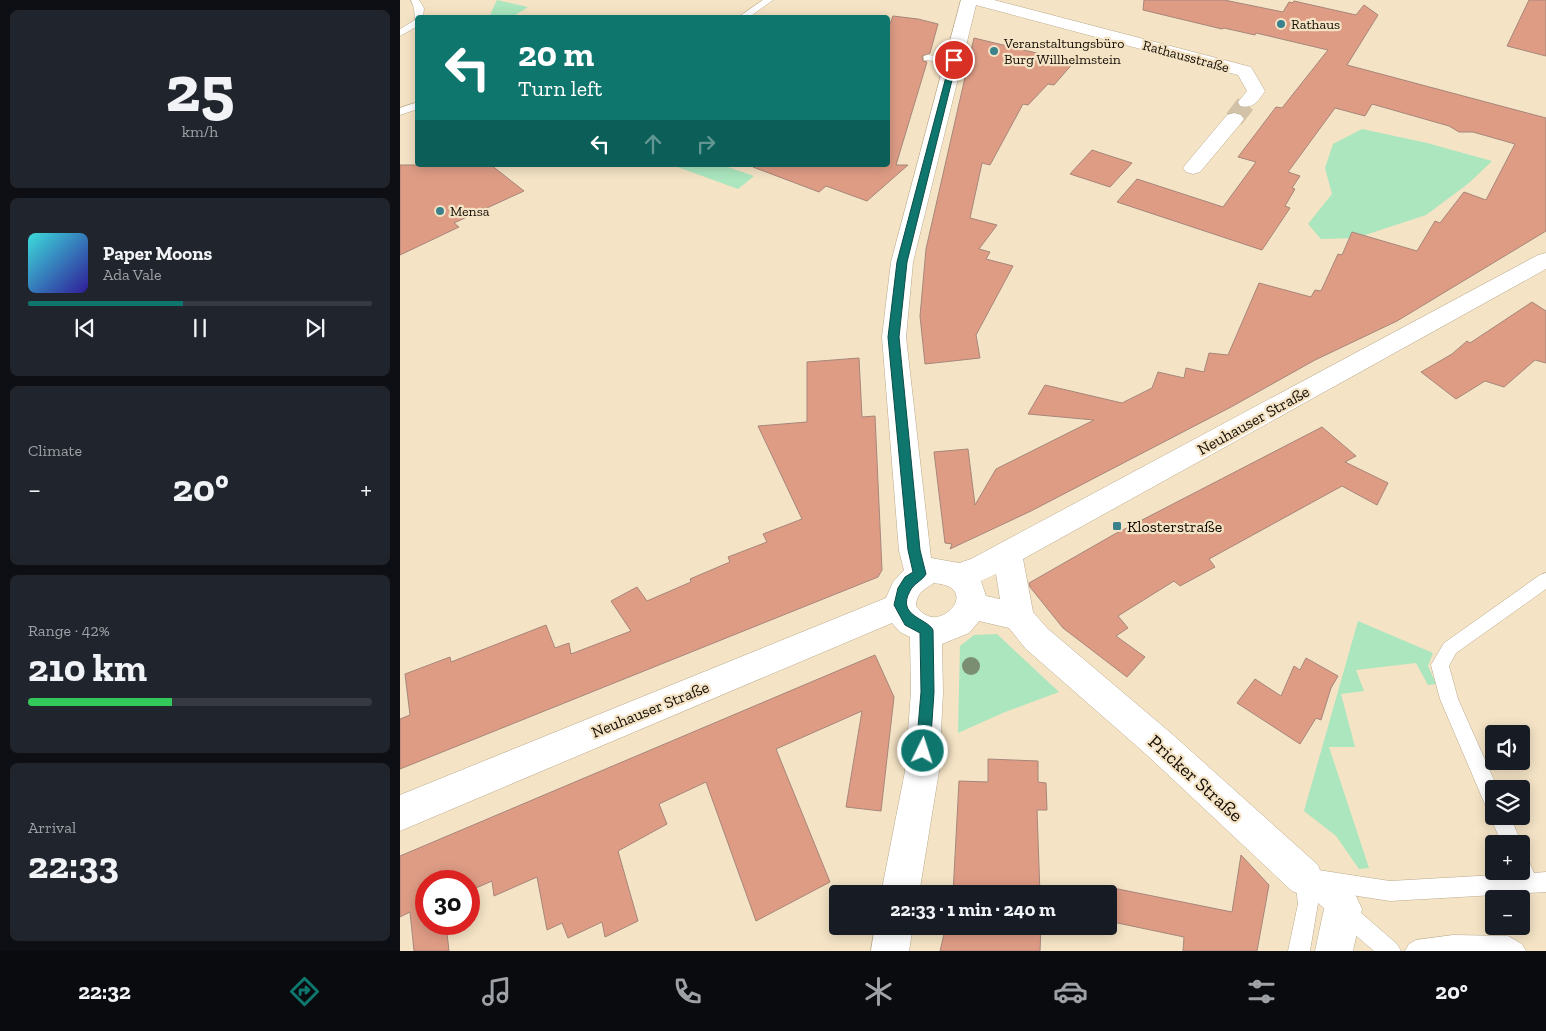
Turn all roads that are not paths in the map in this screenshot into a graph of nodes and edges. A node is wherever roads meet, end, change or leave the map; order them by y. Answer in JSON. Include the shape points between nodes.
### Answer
{"nodes":[{"id":1,"x":415,"y":0,"type":"edge"},
{"id":2,"x":769,"y":0,"type":"edge"},
{"id":3,"x":969,"y":0,"type":"edge"},
{"id":4,"x":975,"y":0,"type":"edge"},
{"id":5,"x":418,"y":15,"type":"edge"},
{"id":6,"x":746,"y":15,"type":"edge"},
{"id":7,"x":415,"y":24,"type":"edge"},
{"id":8,"x":400,"y":33,"type":"edge"},
{"id":9,"x":927,"y":58,"type":"dead end"},
{"id":10,"x":954,"y":60,"type":"junction"},
{"id":11,"x":1247,"y":102,"type":"tunnel mouth"},
{"id":12,"x":415,"y":106,"type":"edge"},
{"id":13,"x":400,"y":112,"type":"edge"},
{"id":14,"x":1234,"y":119,"type":"tunnel mouth"},
{"id":15,"x":1193,"y":168,"type":"dead end"},
{"id":16,"x":1546,"y":260,"type":"edge"},
{"id":17,"x":1007,"y":554,"type":"junction"},
{"id":18,"x":920,"y":574,"type":"junction"},
{"id":19,"x":959,"y":576,"type":"junction"},
{"id":20,"x":1546,"y":580,"type":"edge"},
{"id":21,"x":901,"y":605,"type":"junction"},
{"id":22,"x":972,"y":606,"type":"junction"},
{"id":23,"x":1019,"y":618,"type":"junction"},
{"id":24,"x":926,"y":630,"type":"junction"},
{"id":25,"x":1485,"y":781,"type":"edge"},
{"id":26,"x":400,"y":813,"type":"edge"},
{"id":27,"x":1532,"y":877,"type":"edge"},
{"id":28,"x":1305,"y":878,"type":"junction"},
{"id":29,"x":902,"y":885,"type":"edge"},
{"id":30,"x":1343,"y":909,"type":"junction"},
{"id":31,"x":893,"y":935,"type":"edge"},
{"id":32,"x":890,"y":951,"type":"edge"},
{"id":33,"x":1299,"y":951,"type":"edge"},
{"id":34,"x":1334,"y":951,"type":"edge"},
{"id":35,"x":1390,"y":951,"type":"edge"},
{"id":36,"x":1416,"y":951,"type":"edge"},
{"id":37,"x":1515,"y":951,"type":"edge"}],
"edges":[{"from":1,"to":5,"type":"lane"},
{"from":2,"to":6,"type":"lane"},
{"from":3,"to":10,"type":"street"},
{"from":4,"to":11,"type":"street","name":"Rathausstraße","via":[[1245,71],[1256,90]]},
{"from":7,"to":8,"type":"lane"},
{"from":9,"to":10,"type":"lane"},
{"from":10,"to":18,"type":"street","via":[[902,262],[894,337],[914,550]]},
{"from":12,"to":13,"type":"lane"},
{"from":14,"to":15,"type":"street"},
{"from":16,"to":17,"type":"street","name":"Neuhauser Straße"},
{"from":17,"to":19,"type":"street","name":"Neuhauser Straße"},
{"from":17,"to":23,"type":"street","name":"Pricker Straße"},
{"from":18,"to":19,"type":"street","via":[[933,570]]},
{"from":18,"to":21,"type":"street","via":[[902,592]]},
{"from":19,"to":22,"type":"street","via":[[969,587]]},
{"from":20,"to":25,"type":"lane","via":[[1450,648],[1440,665],[1449,699]]},
{"from":21,"to":24,"type":"street","via":[[909,621]]},
{"from":21,"to":26,"type":"street","name":"Neuhauser Straße"},
{"from":22,"to":23,"type":"street"},
{"from":22,"to":24,"type":"street","via":[[964,620],[953,627],[940,631]]},
{"from":23,"to":28,"type":"street","name":"Pricker Straße","via":[[1037,639],[1160,745]]},
{"from":24,"to":29,"type":"street","via":[[927,692],[922,771]]},
{"from":27,"to":28,"type":"lane","via":[[1390,891]]},
{"from":28,"to":30,"type":"lane","name":"Pricker Straße"},
{"from":28,"to":33,"type":"lane","via":[[1308,904]]},
{"from":30,"to":34,"type":"street"},
{"from":30,"to":35,"type":"lane","name":"Pricker Straße"},
{"from":31,"to":32,"type":"street"},
{"from":36,"to":37,"type":"lane","via":[[1453,946],[1508,947]]}]}
